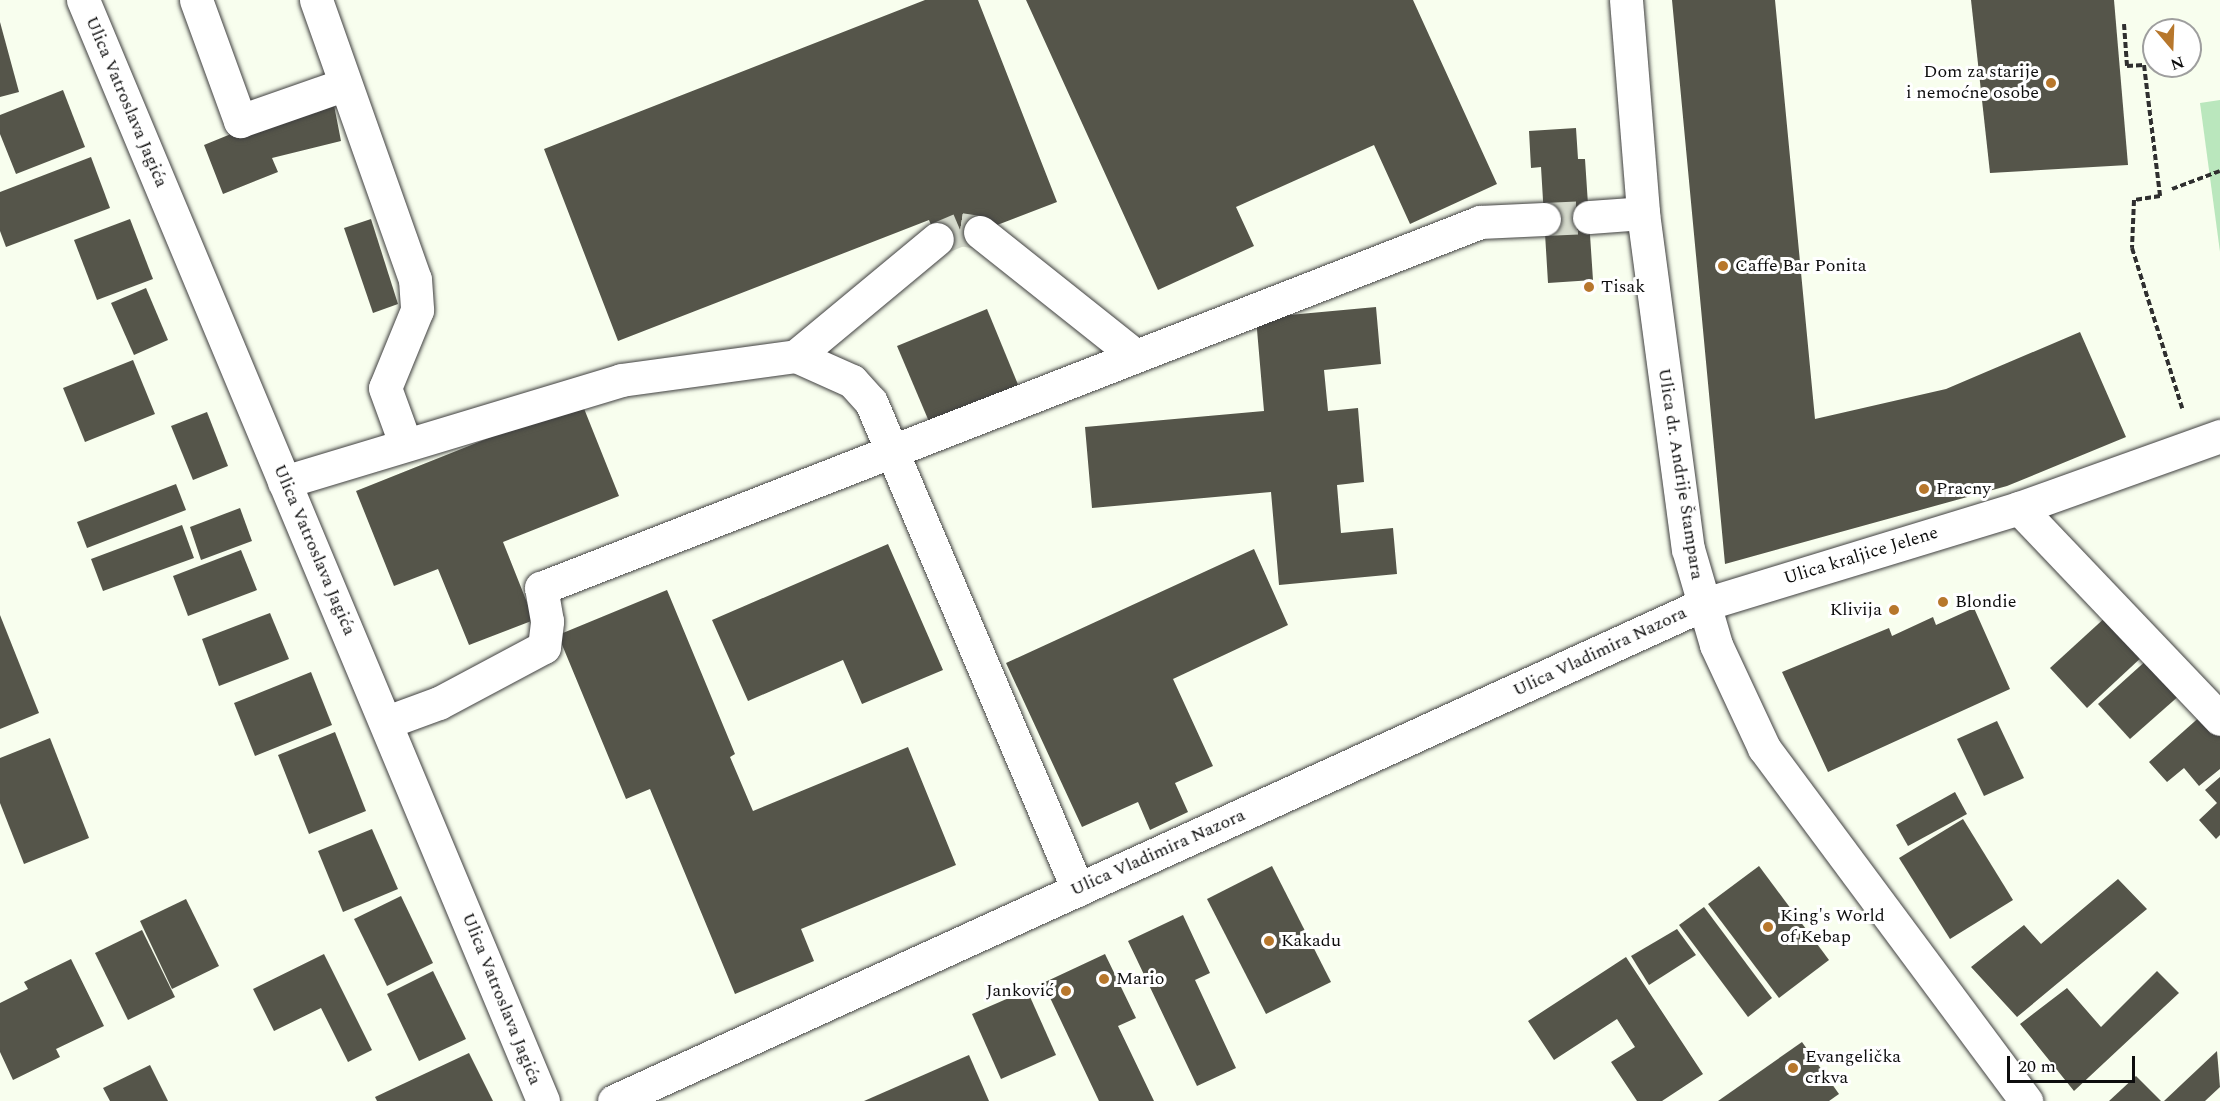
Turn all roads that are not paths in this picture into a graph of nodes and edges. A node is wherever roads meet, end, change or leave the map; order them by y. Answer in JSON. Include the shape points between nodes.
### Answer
{"nodes":[{"id":1,"x":83,"y":0,"type":"edge"},
{"id":2,"x":196,"y":0,"type":"edge"},
{"id":3,"x":316,"y":0,"type":"edge"},
{"id":4,"x":1626,"y":0,"type":"edge"},
{"id":5,"x":343,"y":85,"type":"junction"},
{"id":6,"x":1643,"y":213,"type":"junction"},
{"id":7,"x":1589,"y":217,"type":"tunnel mouth"},
{"id":8,"x":1544,"y":219,"type":"tunnel mouth"},
{"id":9,"x":980,"y":232,"type":"tunnel mouth"},
{"id":10,"x":937,"y":239,"type":"tunnel mouth"},
{"id":11,"x":796,"y":356,"type":"junction"},
{"id":12,"x":1136,"y":356,"type":"junction"},
{"id":13,"x":2206,"y":441,"type":"edge"},
{"id":14,"x":405,"y":443,"type":"junction"},
{"id":15,"x":892,"y":451,"type":"junction"},
{"id":16,"x":284,"y":482,"type":"junction"},
{"id":17,"x":2019,"y":508,"type":"junction"},
{"id":18,"x":1702,"y":605,"type":"junction"},
{"id":19,"x":2220,"y":719,"type":"edge"},
{"id":20,"x":387,"y":722,"type":"junction"},
{"id":21,"x":1078,"y":890,"type":"junction"},
{"id":22,"x":543,"y":1101,"type":"edge"},
{"id":23,"x":614,"y":1101,"type":"edge"},
{"id":24,"x":2026,"y":1101,"type":"edge"}],
"edges":[{"from":1,"to":16,"type":"street","name":"Ulica Vatroslava Jagića"},
{"from":2,"to":5,"type":"street","via":[[240,121]]},
{"from":3,"to":5,"type":"street"},
{"from":4,"to":6,"type":"street","name":"Ulica dr. Andrije Štampara"},
{"from":5,"to":14,"type":"street","via":[[415,279],[417,310],[386,388]]},
{"from":6,"to":7,"type":"street"},
{"from":6,"to":18,"type":"street","name":"Ulica dr. Andrije Štampara","via":[[1688,549]]},
{"from":8,"to":12,"type":"street","via":[[1480,222]]},
{"from":9,"to":12,"type":"street"},
{"from":10,"to":11,"type":"street"},
{"from":11,"to":14,"type":"street","via":[[621,380]]},
{"from":11,"to":15,"type":"street","via":[[852,381],[871,402]]},
{"from":12,"to":15,"type":"street"},
{"from":13,"to":17,"type":"street","name":"Ulica kraljice Jelene"},
{"from":14,"to":16,"type":"street"},
{"from":15,"to":20,"type":"street","via":[[541,588],[547,621],[544,647],[439,703]]},
{"from":15,"to":21,"type":"street"},
{"from":16,"to":20,"type":"street","name":"Ulica Vatroslava Jagića"},
{"from":17,"to":18,"type":"street","name":"Ulica kraljice Jelene"},
{"from":17,"to":19,"type":"street"},
{"from":18,"to":21,"type":"street","name":"Ulica Vladimira Nazora"},
{"from":18,"to":24,"type":"street","name":"Ulica dr. Andrije Štampara","via":[[1764,748]]},
{"from":20,"to":22,"type":"street","name":"Ulica Vatroslava Jagića"},
{"from":21,"to":23,"type":"street","name":"Ulica Vladimira Nazora"}]}
